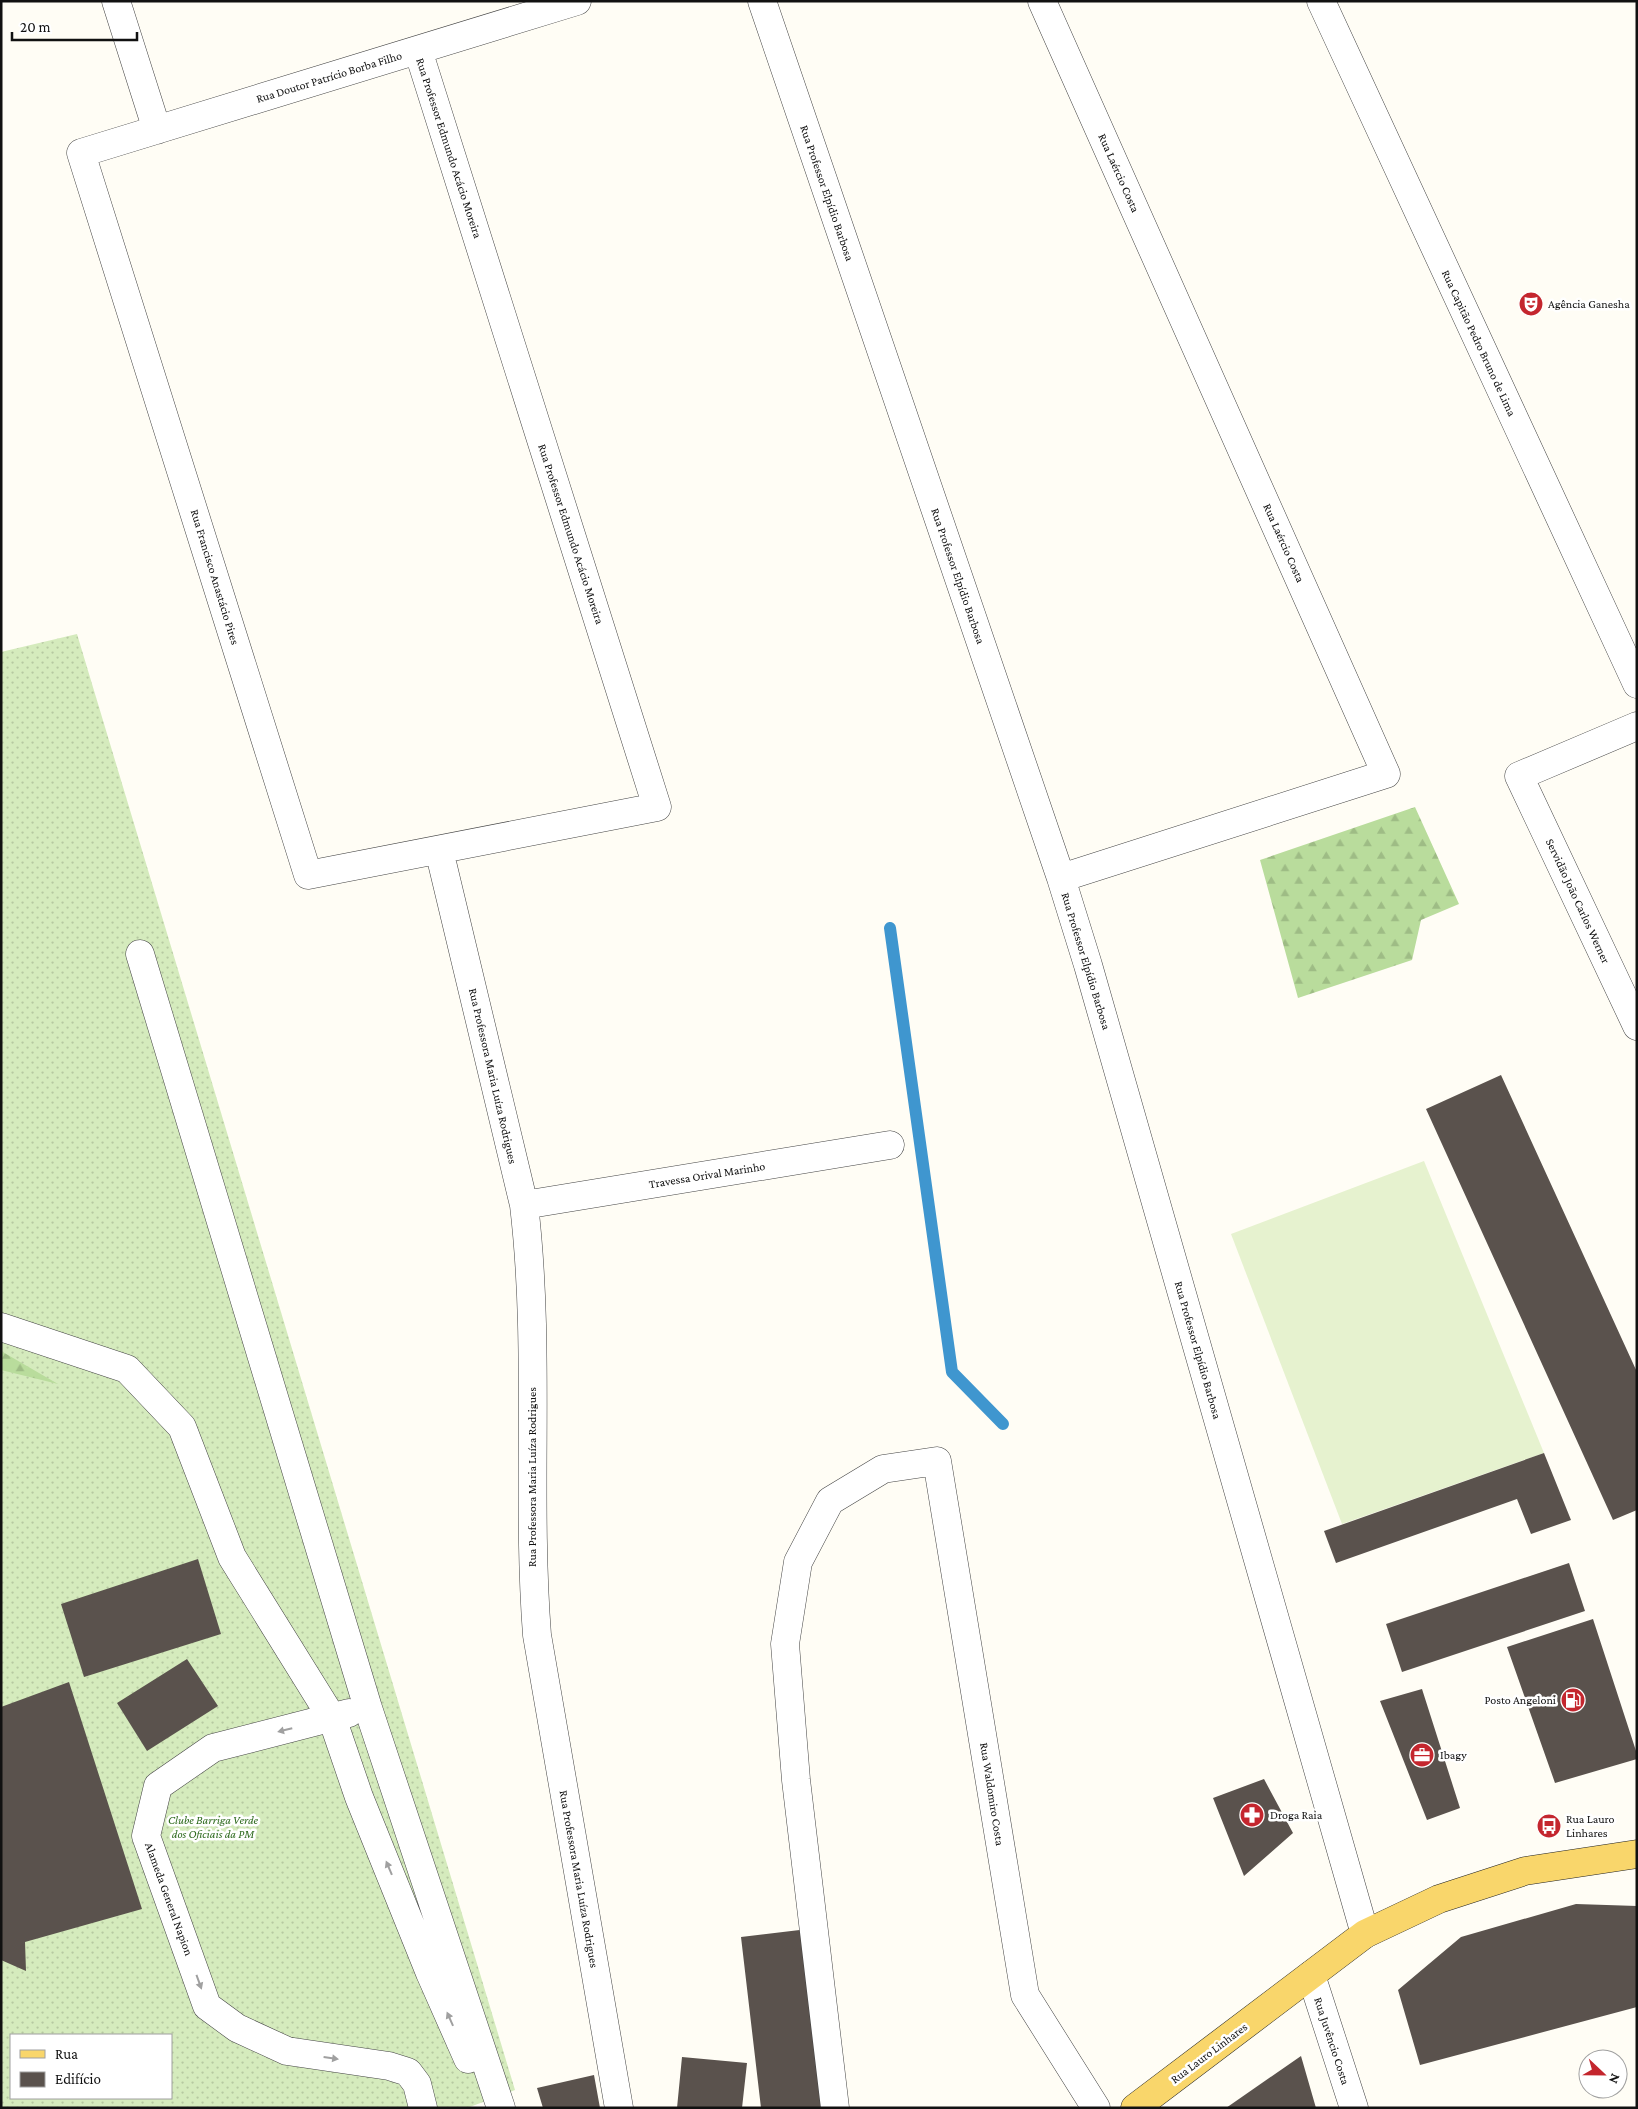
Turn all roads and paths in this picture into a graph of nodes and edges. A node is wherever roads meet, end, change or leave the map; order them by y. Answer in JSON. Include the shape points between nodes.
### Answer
{"nodes":[{"id":1,"x":116,"y":1,"type":"edge"},
{"id":2,"x":577,"y":1,"type":"edge"},
{"id":3,"x":762,"y":1,"type":"edge"},
{"id":4,"x":1042,"y":1,"type":"edge"},
{"id":5,"x":1321,"y":1,"type":"edge"},
{"id":6,"x":418,"y":50,"type":"junction"},
{"id":7,"x":157,"y":130,"type":"junction"},
{"id":8,"x":81,"y":153,"type":"joint"},
{"id":9,"x":1637,"y":684,"type":"edge"},
{"id":10,"x":1637,"y":726,"type":"edge"},
{"id":11,"x":439,"y":850,"type":"junction"},
{"id":12,"x":1061,"y":878,"type":"junction"},
{"id":13,"x":140,"y":954,"type":"dead end"},
{"id":14,"x":1637,"y":1026,"type":"edge"},
{"id":15,"x":890,"y":1145,"type":"dead end"},
{"id":16,"x":524,"y":1205,"type":"junction"},
{"id":17,"x":1,"y":1327,"type":"edge"},
{"id":18,"x":368,"y":1708,"type":"junction"},
{"id":19,"x":332,"y":1718,"type":"junction"},
{"id":20,"x":1637,"y":1854,"type":"edge"},
{"id":21,"x":1365,"y":1934,"type":"junction"},
{"id":22,"x":1311,"y":1975,"type":"junction"},
{"id":23,"x":477,"y":2079,"type":"dead end"},
{"id":24,"x":423,"y":2108,"type":"edge"},
{"id":25,"x":501,"y":2108,"type":"edge"},
{"id":26,"x":619,"y":2108,"type":"edge"},
{"id":27,"x":834,"y":2108,"type":"edge"},
{"id":28,"x":1096,"y":2108,"type":"edge"},
{"id":29,"x":1135,"y":2108,"type":"edge"},
{"id":30,"x":1354,"y":2108,"type":"edge"}],
"edges":[{"from":1,"to":7,"type":"street"},
{"from":2,"to":6,"type":"street","name":"Rua Doutor Patrício Borba Filho"},
{"from":3,"to":12,"type":"street","name":"Rua Professor Elpídio Barbosa"},
{"from":4,"to":12,"type":"street","name":"Rua Laércio Costa","via":[[1386,774]]},
{"from":5,"to":9,"type":"street","name":"Rua Capitão Pedro Bruno de Lima"},
{"from":6,"to":7,"type":"street","name":"Rua Doutor Patrício Borba Filho"},
{"from":6,"to":11,"type":"street","name":"Rua Professor Edmundo Acácio Moreira","via":[[657,807]]},
{"from":7,"to":8,"type":"street","name":"Rua Doutor Patrício Borba Filho"},
{"from":8,"to":11,"type":"street","name":"Rua Francisco Anastácio Pires","via":[[308,875]]},
{"from":10,"to":14,"type":"street","name":"Servidão João Carlos Werner","via":[[1519,776]]},
{"from":11,"to":16,"type":"street","name":"Rua Professora Maria Luíza Rodrigues"},
{"from":12,"to":21,"type":"street","name":"Rua Professor Elpídio Barbosa"},
{"from":13,"to":18,"type":"street"},
{"from":15,"to":16,"type":"street","name":"Travessa Orival Marinho"},
{"from":16,"to":26,"type":"street","name":"Rua Professora Maria Luíza Rodrigues","via":[[532,1298],[532,1533],[537,1635]]},
{"from":17,"to":19,"type":"street","via":[[127,1369],[182,1427],[232,1557]]},
{"from":18,"to":19,"type":"street"},
{"from":18,"to":25,"type":"street"},
{"from":23,"to":19,"type":"street","one_way":true,"via":[[359,1797]]},
{"from":19,"to":24,"type":"street","name":"Alameda General Napion","one_way":true,"via":[[213,1748],[158,1786],[146,1836],[207,2006],[237,2028],[288,2052],[389,2066],[408,2072],[416,2084]]},
{"from":20,"to":21,"type":"main road","name":"Rua Lauro Linhares","via":[[1525,1871],[1440,1899]]},
{"from":21,"to":22,"type":"main road","name":"Rua Lauro Linhares"},
{"from":22,"to":29,"type":"main road","name":"Rua Lauro Linhares"},
{"from":22,"to":30,"type":"street","name":"Rua Juvêncio Costa"},
{"from":27,"to":28,"type":"street","name":"Rua Waldomiro Costa","via":[[796,1780],[785,1644],[798,1562],[830,1500],[883,1469],[937,1461],[1025,1995]]}]}
